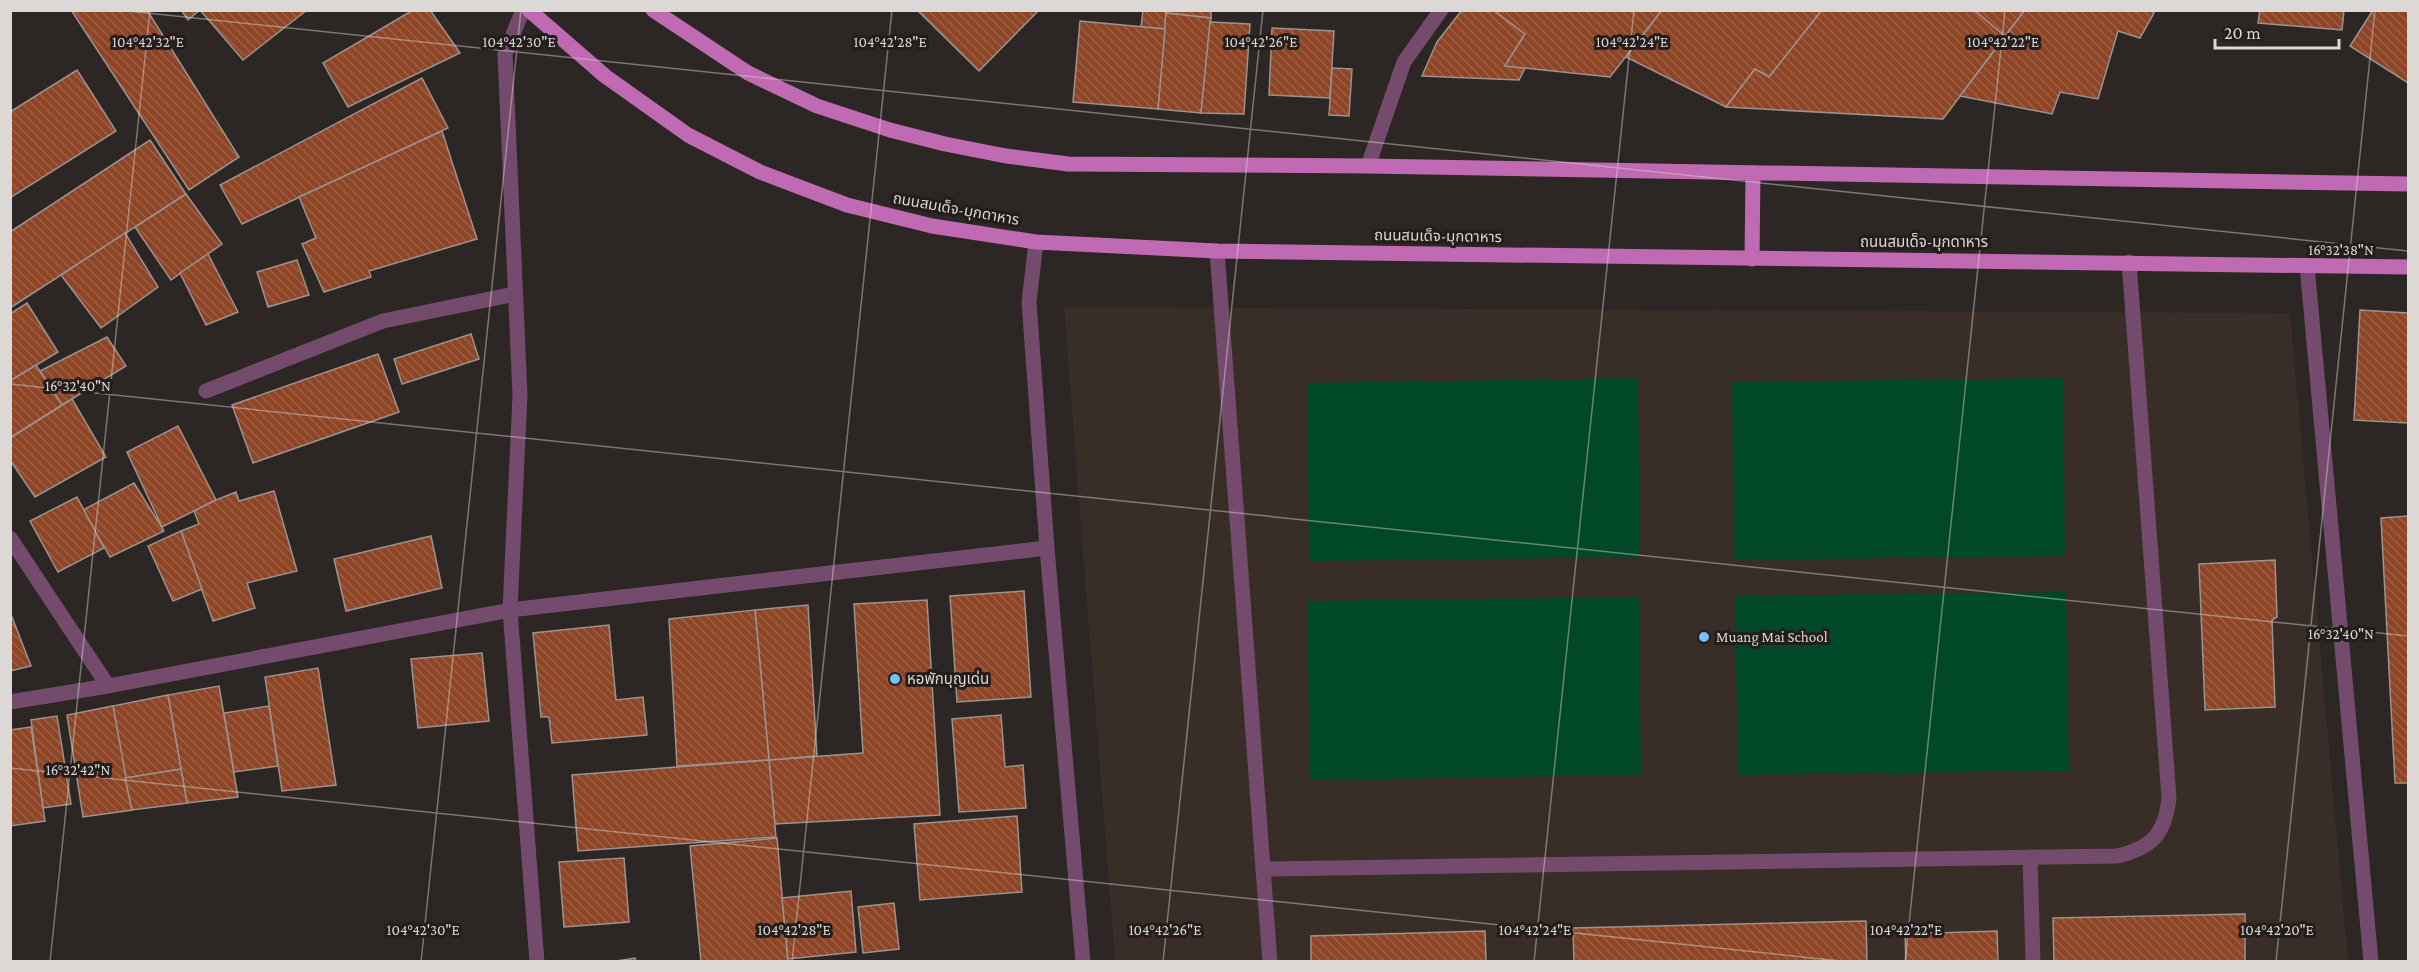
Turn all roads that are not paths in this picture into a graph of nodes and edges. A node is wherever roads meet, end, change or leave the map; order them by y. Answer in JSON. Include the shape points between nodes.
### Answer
{"nodes":[{"id":1,"x":523,"y":10,"type":"edge"},
{"id":2,"x":529,"y":10,"type":"edge"},
{"id":3,"x":653,"y":10,"type":"edge"},
{"id":4,"x":1442,"y":10,"type":"edge"},
{"id":5,"x":1368,"y":166,"type":"junction"},
{"id":6,"x":1753,"y":173,"type":"junction"},
{"id":7,"x":2409,"y":184,"type":"edge"},
{"id":8,"x":1036,"y":242,"type":"junction"},
{"id":9,"x":1217,"y":251,"type":"junction"},
{"id":10,"x":1752,"y":259,"type":"junction"},
{"id":11,"x":2129,"y":262,"type":"junction"},
{"id":12,"x":2307,"y":266,"type":"junction"},
{"id":13,"x":2409,"y":267,"type":"edge"},
{"id":14,"x":515,"y":294,"type":"junction"},
{"id":15,"x":206,"y":391,"type":"dead end"},
{"id":16,"x":10,"y":538,"type":"edge"},
{"id":17,"x":1047,"y":548,"type":"junction"},
{"id":18,"x":510,"y":610,"type":"junction"},
{"id":19,"x":108,"y":686,"type":"junction"},
{"id":20,"x":10,"y":702,"type":"edge"},
{"id":21,"x":2031,"y":857,"type":"junction"},
{"id":22,"x":1263,"y":869,"type":"junction"},
{"id":23,"x":537,"y":962,"type":"edge"},
{"id":24,"x":1083,"y":962,"type":"edge"},
{"id":25,"x":1270,"y":962,"type":"edge"},
{"id":26,"x":2033,"y":962,"type":"edge"},
{"id":27,"x":2371,"y":962,"type":"edge"}],
"edges":[{"from":1,"to":14,"type":"street","via":[[505,54]]},
{"from":2,"to":8,"type":"main road","name":"ถนนสมเด็จ-มุกดาหาร","via":[[605,76],[688,135],[760,172],[847,206],[933,226]]},
{"from":3,"to":5,"type":"main road","via":[[748,73],[817,106],[945,144],[1068,164]]},
{"from":4,"to":5,"type":"street","via":[[1404,62]]},
{"from":5,"to":6,"type":"main road"},
{"from":6,"to":7,"type":"main road"},
{"from":6,"to":10,"type":"main road"},
{"from":8,"to":9,"type":"main road","name":"ถนนสมเด็จ-มุกดาหาร"},
{"from":8,"to":17,"type":"street","via":[[1029,302]]},
{"from":9,"to":10,"type":"main road","name":"ถนนสมเด็จ-มุกดาหาร"},
{"from":9,"to":22,"type":"street"},
{"from":10,"to":11,"type":"main road","name":"ถนนสมเด็จ-มุกดาหาร"},
{"from":11,"to":12,"type":"main road","name":"ถนนสมเด็จ-มุกดาหาร"},
{"from":11,"to":21,"type":"street","via":[[2169,798],[2167,816],[2161,831],[2134,852],[2117,856]]},
{"from":12,"to":13,"type":"main road","name":"ถนนสมเด็จ-มุกดาหาร"},
{"from":12,"to":27,"type":"street"},
{"from":14,"to":15,"type":"street","via":[[383,321]]},
{"from":14,"to":18,"type":"street","via":[[520,395]]},
{"from":16,"to":19,"type":"street"},
{"from":17,"to":18,"type":"street"},
{"from":17,"to":24,"type":"street"},
{"from":18,"to":19,"type":"street"},
{"from":18,"to":23,"type":"street"},
{"from":19,"to":20,"type":"street"},
{"from":21,"to":22,"type":"street"},
{"from":21,"to":26,"type":"street"},
{"from":22,"to":25,"type":"street"}]}
